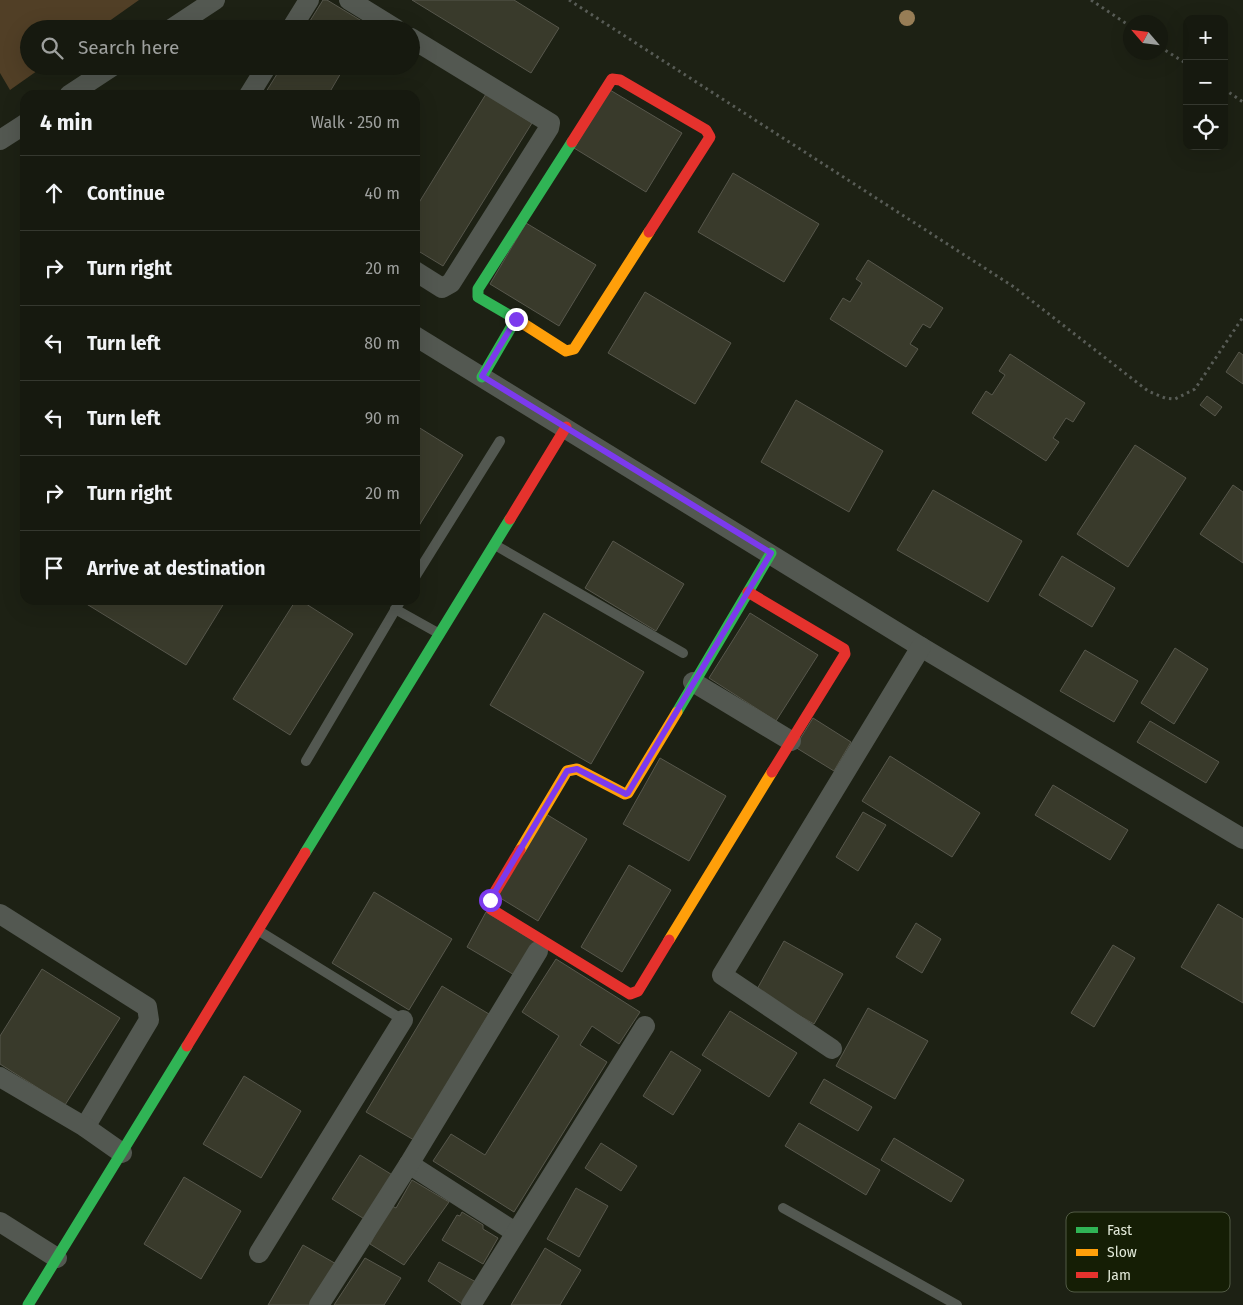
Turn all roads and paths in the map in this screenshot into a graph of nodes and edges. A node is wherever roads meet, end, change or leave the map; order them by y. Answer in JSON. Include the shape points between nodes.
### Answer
{"nodes":[{"id":1,"x":215,"y":0,"type":"edge"},
{"id":2,"x":309,"y":0,"type":"edge"},
{"id":3,"x":349,"y":0,"type":"edge"},
{"id":4,"x":570,"y":0,"type":"edge"},
{"id":5,"x":1091,"y":0,"type":"edge"},
{"id":6,"x":185,"y":20,"type":"edge"},
{"id":7,"x":297,"y":20,"type":"edge"},
{"id":8,"x":381,"y":20,"type":"edge"},
{"id":9,"x":1123,"y":21,"type":"edge"},
{"id":10,"x":420,"y":44,"type":"edge"},
{"id":11,"x":1168,"y":51,"type":"edge"},
{"id":12,"x":1183,"y":61,"type":"edge"},
{"id":13,"x":99,"y":75,"type":"edge"},
{"id":14,"x":261,"y":75,"type":"edge"},
{"id":15,"x":77,"y":90,"type":"edge"},
{"id":16,"x":252,"y":90,"type":"edge"},
{"id":17,"x":1228,"y":92,"type":"edge"},
{"id":18,"x":1243,"y":102,"type":"edge"},
{"id":19,"x":20,"y":127,"type":"edge"},
{"id":20,"x":0,"y":140,"type":"edge"},
{"id":21,"x":420,"y":274,"type":"edge"},
{"id":22,"x":1243,"y":317,"type":"edge"},
{"id":23,"x":516,"y":319,"type":"junction"},
{"id":24,"x":420,"y":339,"type":"edge"},
{"id":25,"x":482,"y":376,"type":"junction"},
{"id":26,"x":566,"y":428,"type":"junction"},
{"id":27,"x":500,"y":441,"type":"dead end"},
{"id":28,"x":494,"y":545,"type":"junction"},
{"id":29,"x":771,"y":553,"type":"junction"},
{"id":30,"x":420,"y":569,"type":"edge"},
{"id":31,"x":748,"y":592,"type":"junction"},
{"id":32,"x":397,"y":605,"type":"edge"},
{"id":33,"x":399,"y":605,"type":"edge"},
{"id":34,"x":440,"y":634,"type":"junction"},
{"id":35,"x":921,"y":647,"type":"junction"},
{"id":36,"x":683,"y":653,"type":"dead end"},
{"id":37,"x":693,"y":682,"type":"junction"},
{"id":38,"x":791,"y":741,"type":"junction"},
{"id":39,"x":306,"y":761,"type":"dead end"},
{"id":40,"x":1243,"y":839,"type":"edge"},
{"id":41,"x":0,"y":914,"type":"edge"},
{"id":42,"x":258,"y":931,"type":"junction"},
{"id":43,"x":538,"y":951,"type":"dead end"},
{"id":44,"x":403,"y":1020,"type":"joint"},
{"id":45,"x":645,"y":1026,"type":"dead end"},
{"id":46,"x":832,"y":1049,"type":"dead end"},
{"id":47,"x":0,"y":1077,"type":"edge"},
{"id":48,"x":85,"y":1127,"type":"junction"},
{"id":49,"x":122,"y":1153,"type":"junction"},
{"id":50,"x":408,"y":1164,"type":"junction"},
{"id":51,"x":783,"y":1208,"type":"dead end"},
{"id":52,"x":3,"y":1231,"type":"edge"},
{"id":53,"x":515,"y":1232,"type":"junction"},
{"id":54,"x":259,"y":1254,"type":"dead end"},
{"id":55,"x":57,"y":1258,"type":"junction"},
{"id":56,"x":28,"y":1305,"type":"edge"},
{"id":57,"x":319,"y":1305,"type":"edge"},
{"id":58,"x":470,"y":1305,"type":"edge"},
{"id":59,"x":956,"y":1305,"type":"edge"}],
"edges":[{"from":1,"to":6,"type":"street"},
{"from":2,"to":7,"type":"street"},
{"from":3,"to":8,"type":"street"},
{"from":4,"to":22,"type":"path","via":[[1014,287],[1148,390],[1176,399],[1195,388]]},
{"from":5,"to":9,"type":"path"},
{"from":10,"to":21,"type":"street","via":[[550,123],[451,283],[442,288]]},
{"from":11,"to":12,"type":"path"},
{"from":13,"to":15,"type":"street"},
{"from":14,"to":16,"type":"street"},
{"from":17,"to":18,"type":"path"},
{"from":19,"to":20,"type":"street"},
{"from":23,"to":23,"type":"street","via":[[478,297],[478,289],[612,80],[620,80],[706,130],[710,137],[574,349],[566,351]]},
{"from":23,"to":25,"type":"street"},
{"from":24,"to":25,"type":"street"},
{"from":25,"to":26,"type":"street"},
{"from":26,"to":28,"type":"street"},
{"from":26,"to":29,"type":"street"},
{"from":27,"to":30,"type":"lane"},
{"from":28,"to":34,"type":"street"},
{"from":28,"to":36,"type":"lane"},
{"from":29,"to":31,"type":"street"},
{"from":29,"to":35,"type":"street"},
{"from":31,"to":37,"type":"street"},
{"from":31,"to":38,"type":"street","via":[[845,651]]},
{"from":32,"to":39,"type":"lane"},
{"from":33,"to":34,"type":"lane"},
{"from":34,"to":42,"type":"street"},
{"from":35,"to":40,"type":"street"},
{"from":35,"to":46,"type":"street","via":[[722,976]]},
{"from":37,"to":38,"type":"street"},
{"from":37,"to":38,"type":"street","via":[[628,793],[577,769],[567,771],[490,900],[491,909],[630,994],[638,991]]},
{"from":41,"to":48,"type":"street","via":[[147,1007],[149,1020]]},
{"from":42,"to":44,"type":"lane"},
{"from":42,"to":49,"type":"street"},
{"from":43,"to":50,"type":"street"},
{"from":44,"to":54,"type":"street"},
{"from":45,"to":53,"type":"street"},
{"from":47,"to":48,"type":"street"},
{"from":48,"to":49,"type":"street"},
{"from":49,"to":55,"type":"street"},
{"from":50,"to":53,"type":"street"},
{"from":50,"to":57,"type":"street"},
{"from":51,"to":59,"type":"lane"},
{"from":52,"to":55,"type":"street"},
{"from":53,"to":58,"type":"street"},
{"from":55,"to":56,"type":"street"}]}
